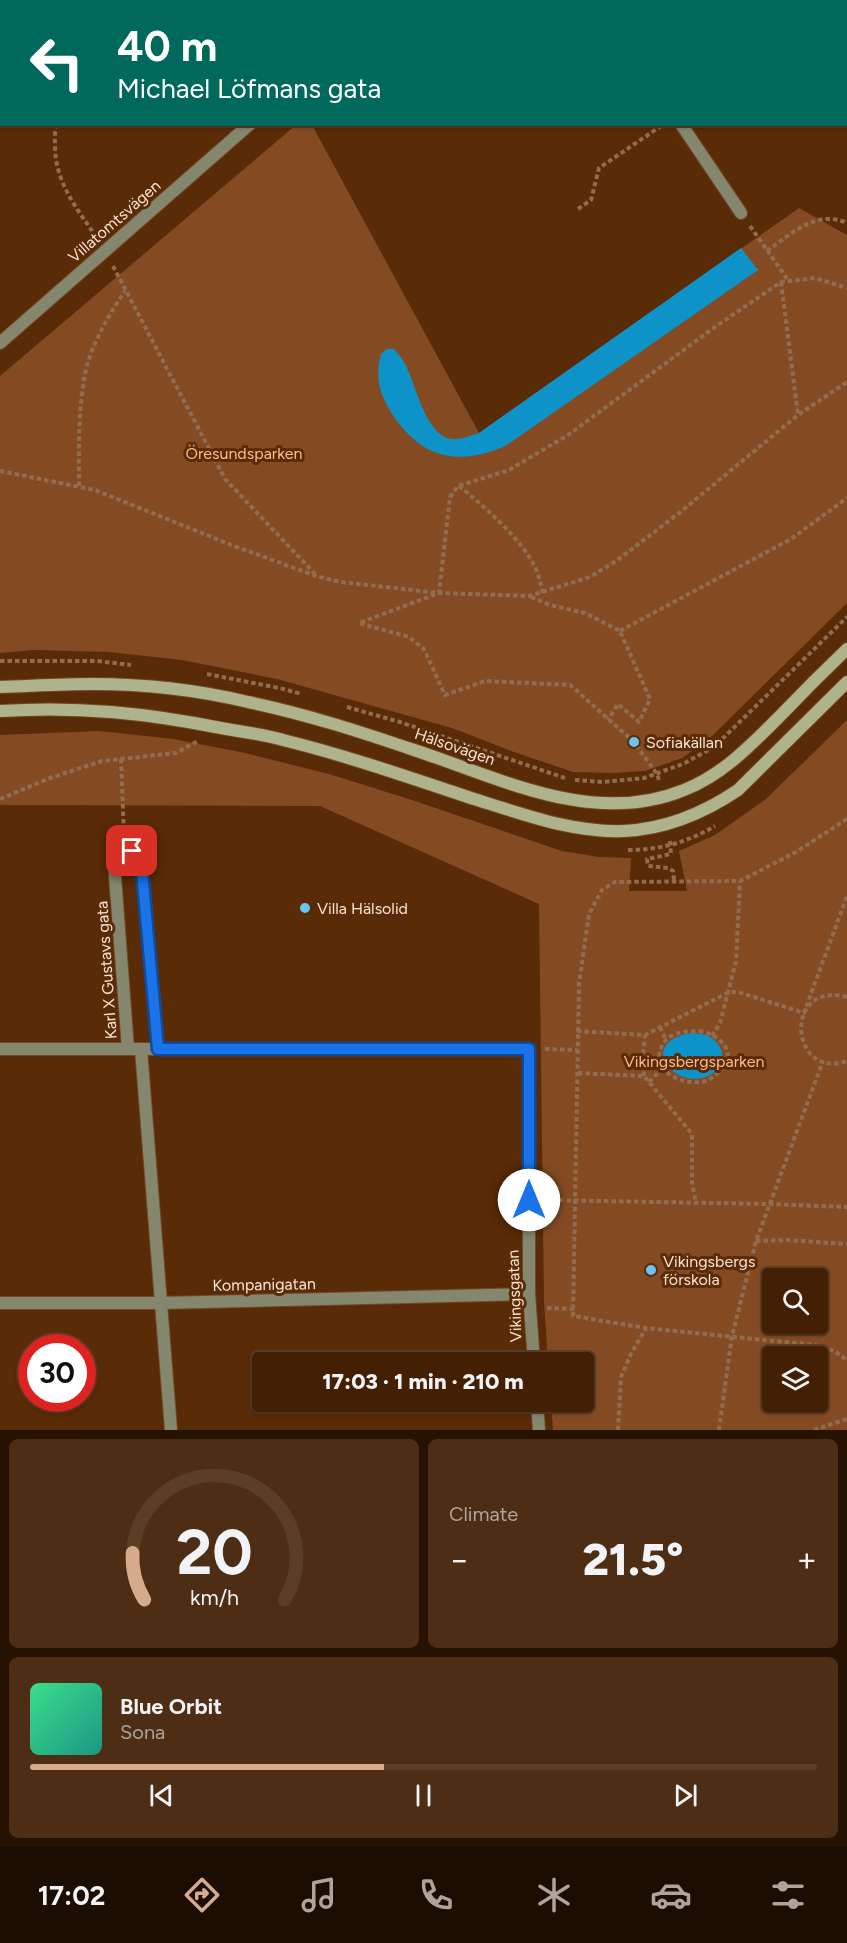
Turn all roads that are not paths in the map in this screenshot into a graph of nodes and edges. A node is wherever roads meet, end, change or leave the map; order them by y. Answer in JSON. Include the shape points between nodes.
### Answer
{"nodes":[{"id":1,"x":248,"y":126,"type":"edge"},
{"id":2,"x":682,"y":126,"type":"edge"},
{"id":3,"x":741,"y":213,"type":"road end"},
{"id":4,"x":0,"y":343,"type":"edge"},
{"id":5,"x":847,"y":649,"type":"edge"},
{"id":6,"x":847,"y":682,"type":"edge"},
{"id":7,"x":0,"y":687,"type":"edge"},
{"id":8,"x":0,"y":711,"type":"edge"},
{"id":9,"x":0,"y":1049,"type":"edge"},
{"id":10,"x":135,"y":1049,"type":"junction"},
{"id":11,"x":158,"y":1049,"type":"junction"},
{"id":12,"x":529,"y":1294,"type":"junction"},
{"id":13,"x":0,"y":1303,"type":"edge"},
{"id":14,"x":161,"y":1303,"type":"junction"},
{"id":15,"x":533,"y":1352,"type":"edge"},
{"id":16,"x":538,"y":1412,"type":"edge"},
{"id":17,"x":171,"y":1430,"type":"edge"},
{"id":18,"x":539,"y":1430,"type":"edge"}],
"edges":[{"from":1,"to":4,"type":"street","name":"Villatomtsvägen"},
{"from":2,"to":3,"type":"street"},
{"from":5,"to":7,"type":"main road","name":"Hälsovägen","via":[[755,741],[710,777],[663,798],[614,804],[560,799],[349,728],[246,701],[93,684]]},
{"from":6,"to":8,"type":"main road","via":[[738,790],[686,818],[627,831],[557,824],[271,737],[120,711]]},
{"from":9,"to":10,"type":"street"},
{"from":10,"to":11,"type":"street"},
{"from":10,"to":11,"type":"street","name":"Karl X Gustavs gata","via":[[114,862],[124,851],[132,851],[141,860]]},
{"from":10,"to":14,"type":"street","name":"Karl X Gustavs gata"},
{"from":11,"to":12,"type":"street","name":"Vikingsgatan","via":[[529,1049]]},
{"from":12,"to":14,"type":"street","name":"Kompanigatan"},
{"from":12,"to":15,"type":"street","name":"Vikingsgatan"},
{"from":13,"to":14,"type":"street","name":"Kompanigatan"},
{"from":14,"to":17,"type":"street","name":"Karl X Gustavs gata"},
{"from":16,"to":18,"type":"street"}]}
